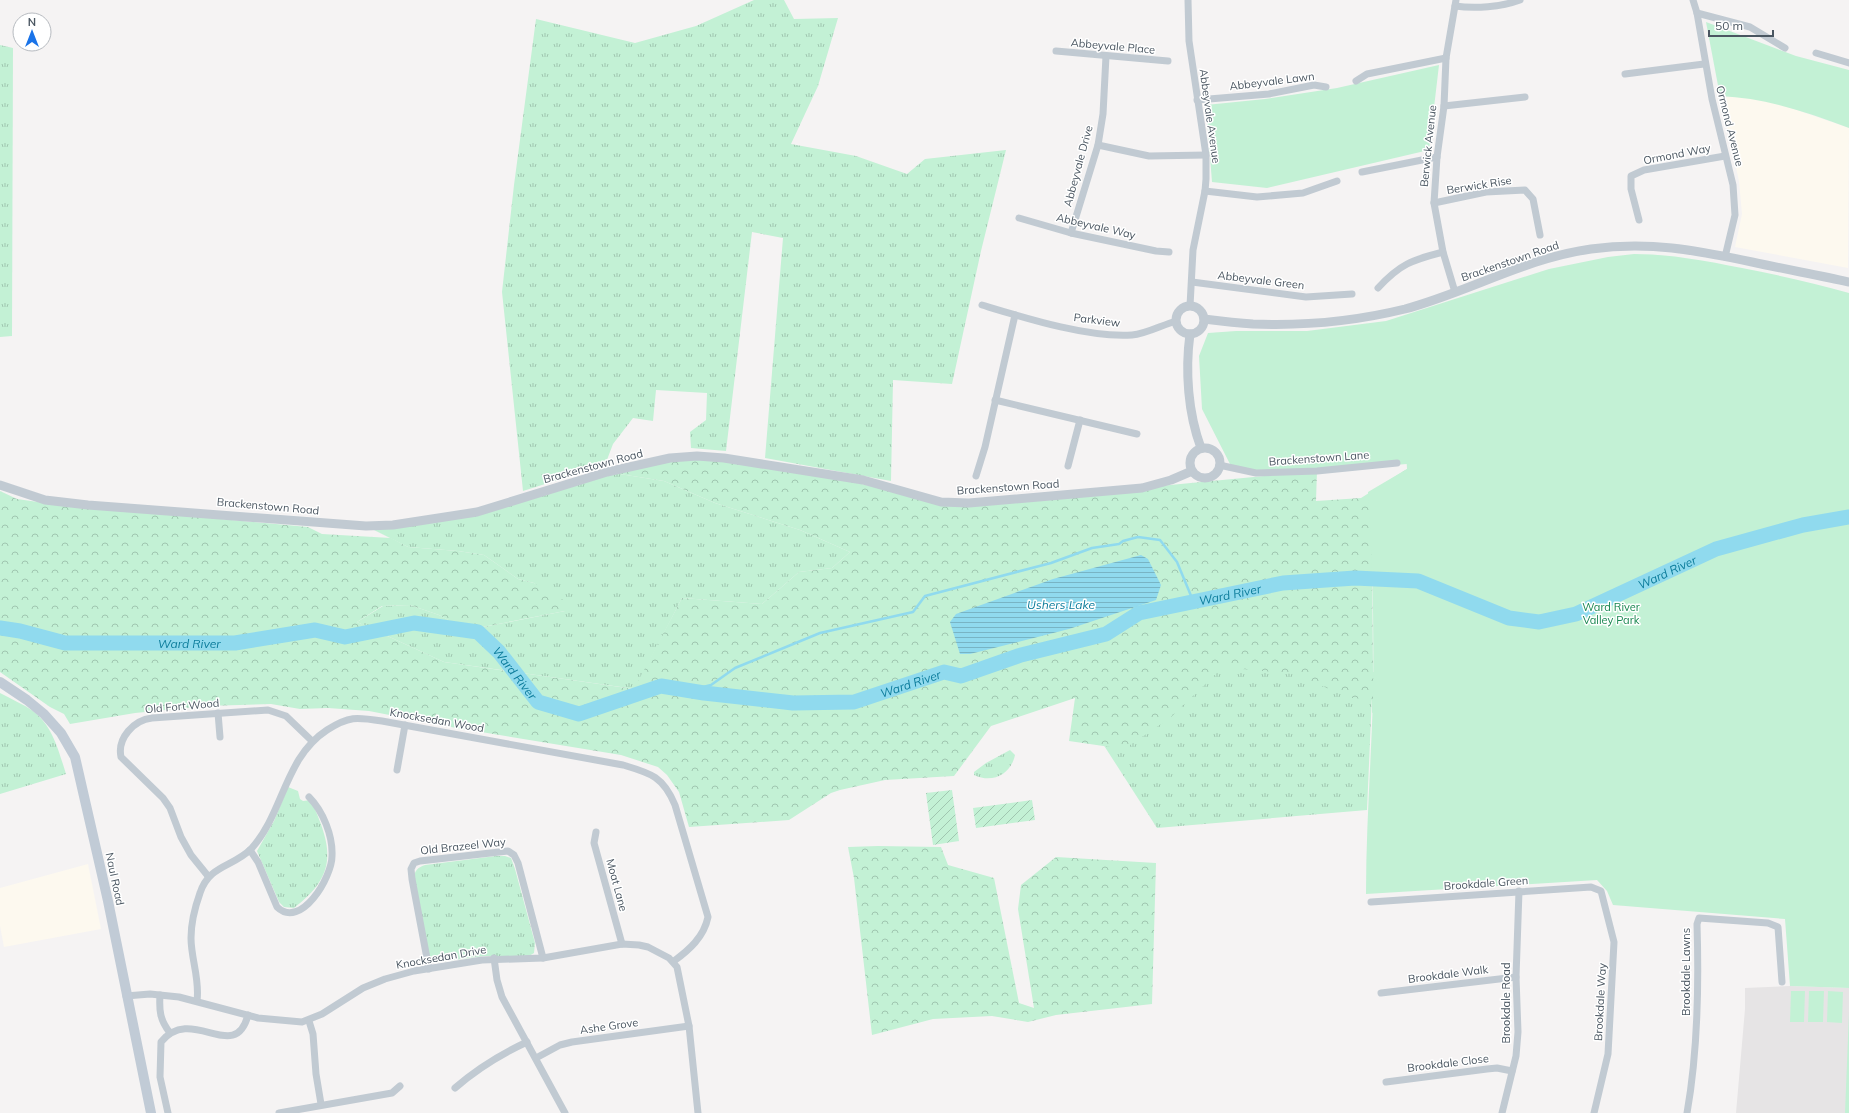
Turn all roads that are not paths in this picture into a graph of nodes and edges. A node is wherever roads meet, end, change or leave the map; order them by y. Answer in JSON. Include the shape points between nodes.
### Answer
{"nodes":[{"id":1,"x":1188,"y":0,"type":"edge"},
{"id":2,"x":1520,"y":0,"type":"edge"},
{"id":3,"x":1693,"y":0,"type":"edge"},
{"id":4,"x":1456,"y":3,"type":"edge"},
{"id":5,"x":1697,"y":13,"type":"junction"},
{"id":6,"x":1785,"y":48,"type":"dead end"},
{"id":7,"x":1056,"y":51,"type":"dead end"},
{"id":8,"x":1816,"y":53,"type":"dead end"},
{"id":9,"x":1106,"y":56,"type":"junction"},
{"id":10,"x":1446,"y":58,"type":"junction"},
{"id":11,"x":1168,"y":61,"type":"dead end"},
{"id":12,"x":1849,"y":63,"type":"edge"},
{"id":13,"x":1704,"y":64,"type":"junction"},
{"id":14,"x":1625,"y":74,"type":"dead end"},
{"id":15,"x":1356,"y":81,"type":"dead end"},
{"id":16,"x":1326,"y":87,"type":"dead end"},
{"id":17,"x":1525,"y":97,"type":"dead end"},
{"id":18,"x":1198,"y":100,"type":"junction"},
{"id":19,"x":1444,"y":106,"type":"junction"},
{"id":20,"x":1098,"y":145,"type":"junction"},
{"id":21,"x":1206,"y":155,"type":"junction"},
{"id":22,"x":1725,"y":156,"type":"junction"},
{"id":23,"x":1436,"y":157,"type":"junction"},
{"id":24,"x":1362,"y":172,"type":"dead end"},
{"id":25,"x":1337,"y":182,"type":"dead end"},
{"id":26,"x":1206,"y":191,"type":"junction"},
{"id":27,"x":1434,"y":203,"type":"junction"},
{"id":28,"x":1019,"y":218,"type":"dead end"},
{"id":29,"x":1639,"y":220,"type":"dead end"},
{"id":30,"x":1071,"y":233,"type":"junction"},
{"id":31,"x":1540,"y":235,"type":"dead end"},
{"id":32,"x":1169,"y":252,"type":"dead end"},
{"id":33,"x":1443,"y":252,"type":"junction"},
{"id":34,"x":1725,"y":256,"type":"junction"},
{"id":35,"x":1192,"y":282,"type":"junction"},
{"id":36,"x":1849,"y":282,"type":"edge"},
{"id":37,"x":1378,"y":288,"type":"dead end"},
{"id":38,"x":1455,"y":292,"type":"junction"},
{"id":39,"x":1352,"y":294,"type":"dead end"},
{"id":40,"x":982,"y":305,"type":"dead end"},
{"id":41,"x":1190,"y":306,"type":"junction"},
{"id":42,"x":1015,"y":315,"type":"junction"},
{"id":43,"x":1204,"y":319,"type":"junction"},
{"id":44,"x":1176,"y":321,"type":"junction"},
{"id":45,"x":1190,"y":334,"type":"junction"},
{"id":46,"x":995,"y":400,"type":"junction"},
{"id":47,"x":1080,"y":420,"type":"junction"},
{"id":48,"x":1136,"y":434,"type":"dead end"},
{"id":49,"x":1201,"y":448,"type":"junction"},
{"id":50,"x":1397,"y":463,"type":"dead end"},
{"id":51,"x":1219,"y":465,"type":"junction"},
{"id":52,"x":1068,"y":466,"type":"dead end"},
{"id":53,"x":1192,"y":471,"type":"junction"},
{"id":54,"x":976,"y":476,"type":"dead end"},
{"id":55,"x":0,"y":485,"type":"edge"},
{"id":56,"x":0,"y":682,"type":"edge"},
{"id":57,"x":218,"y":713,"type":"junction"},
{"id":58,"x":406,"y":725,"type":"junction"},
{"id":59,"x":220,"y":737,"type":"dead end"},
{"id":60,"x":312,"y":741,"type":"junction"},
{"id":61,"x":398,"y":770,"type":"dead end"},
{"id":62,"x":310,"y":797,"type":"dead end"},
{"id":63,"x":596,"y":832,"type":"dead end"},
{"id":64,"x":250,"y":850,"type":"junction"},
{"id":65,"x":208,"y":876,"type":"junction"},
{"id":66,"x":1519,"y":891,"type":"junction"},
{"id":67,"x":1601,"y":891,"type":"joint"},
{"id":68,"x":1371,"y":902,"type":"dead end"},
{"id":69,"x":622,"y":944,"type":"junction"},
{"id":70,"x":494,"y":958,"type":"junction"},
{"id":71,"x":543,"y":958,"type":"junction"},
{"id":72,"x":674,"y":961,"type":"junction"},
{"id":73,"x":429,"y":969,"type":"junction"},
{"id":74,"x":1516,"y":976,"type":"junction"},
{"id":75,"x":1782,"y":982,"type":"dead end"},
{"id":76,"x":1381,"y":992,"type":"dead end"},
{"id":77,"x":160,"y":995,"type":"junction"},
{"id":78,"x":126,"y":996,"type":"junction"},
{"id":79,"x":197,"y":1001,"type":"junction"},
{"id":80,"x":248,"y":1015,"type":"junction"},
{"id":81,"x":309,"y":1021,"type":"junction"},
{"id":82,"x":689,"y":1026,"type":"junction"},
{"id":83,"x":170,"y":1033,"type":"junction"},
{"id":84,"x":527,"y":1042,"type":"junction"},
{"id":85,"x":536,"y":1058,"type":"junction"},
{"id":86,"x":1512,"y":1071,"type":"junction"},
{"id":87,"x":1386,"y":1082,"type":"dead end"},
{"id":88,"x":400,"y":1086,"type":"dead end"},
{"id":89,"x":455,"y":1088,"type":"dead end"},
{"id":90,"x":321,"y":1104,"type":"junction"},
{"id":91,"x":151,"y":1113,"type":"edge"},
{"id":92,"x":168,"y":1113,"type":"edge"},
{"id":93,"x":279,"y":1113,"type":"edge"},
{"id":94,"x":565,"y":1113,"type":"edge"},
{"id":95,"x":698,"y":1113,"type":"edge"},
{"id":96,"x":1502,"y":1113,"type":"edge"},
{"id":97,"x":1594,"y":1113,"type":"edge"},
{"id":98,"x":1687,"y":1113,"type":"edge"}],
"edges":[{"from":1,"to":18,"type":"street","name":"Abbeyvale Avenue","via":[[1189,41]]},
{"from":2,"to":4,"type":"street","via":[[1464,7]]},
{"from":3,"to":5,"type":"street","name":"Ormond Avenue"},
{"from":4,"to":10,"type":"street","name":"Berwick Avenue"},
{"from":5,"to":6,"type":"street","via":[[1750,27]]},
{"from":5,"to":13,"type":"street","name":"Ormond Avenue"},
{"from":7,"to":9,"type":"street","name":"Abbeyvale Place"},
{"from":8,"to":12,"type":"street"},
{"from":9,"to":11,"type":"street","name":"Abbeyvale Place"},
{"from":9,"to":20,"type":"street","name":"Abbeyvale Drive","via":[[1103,114]]},
{"from":10,"to":15,"type":"street","via":[[1367,74]]},
{"from":10,"to":19,"type":"street","name":"Berwick Avenue"},
{"from":13,"to":14,"type":"street"},
{"from":13,"to":22,"type":"street","name":"Ormond Avenue"},
{"from":16,"to":18,"type":"street","name":"Abbeyvale Lawn","via":[[1314,85],[1269,94]]},
{"from":17,"to":19,"type":"street"},
{"from":18,"to":21,"type":"street","name":"Abbeyvale Avenue"},
{"from":19,"to":23,"type":"street","name":"Berwick Avenue"},
{"from":20,"to":21,"type":"street","via":[[1149,156]]},
{"from":20,"to":30,"type":"street","name":"Abbeyvale Drive"},
{"from":21,"to":26,"type":"street","name":"Abbeyvale Avenue"},
{"from":22,"to":29,"type":"street","name":"Ormond Way","via":[[1644,170],[1631,176],[1631,189]]},
{"from":22,"to":34,"type":"street","name":"Ormond Avenue","via":[[1733,185],[1735,215]]},
{"from":23,"to":24,"type":"street"},
{"from":23,"to":27,"type":"street","name":"Berwick Avenue"},
{"from":25,"to":26,"type":"street","via":[[1303,193],[1257,197]]},
{"from":26,"to":35,"type":"street","name":"Abbeyvale Avenue","via":[[1193,250]]},
{"from":27,"to":31,"type":"street","name":"Berwick Rise","via":[[1486,192],[1525,190],[1533,199]]},
{"from":27,"to":33,"type":"street","name":"Berwick Avenue"},
{"from":28,"to":30,"type":"street","name":"Abbeyvale Way"},
{"from":30,"to":32,"type":"street","name":"Abbeyvale Way"},
{"from":33,"to":37,"type":"street","via":[[1418,258],[1399,267]]},
{"from":33,"to":38,"type":"street","name":"Berwick Avenue"},
{"from":34,"to":36,"type":"street","name":"Brackenstown Road"},
{"from":34,"to":38,"type":"street","name":"Brackenstown Road","via":[[1665,246],[1590,249],[1546,259]]},
{"from":35,"to":39,"type":"street","name":"Abbeyvale Green","via":[[1306,297]]},
{"from":35,"to":41,"type":"street","name":"Abbeyvale Avenue"},
{"from":38,"to":43,"type":"street","name":"Brackenstown Road","via":[[1405,309],[1329,322],[1253,324]]},
{"from":40,"to":42,"type":"street","name":"Parkview"},
{"from":41,"to":43,"type":"street","via":[[1201,312]]},
{"from":41,"to":44,"type":"street","via":[[1182,308],[1176,316]]},
{"from":42,"to":44,"type":"street","name":"Parkview","via":[[1103,334],[1133,335]]},
{"from":42,"to":46,"type":"street"},
{"from":43,"to":45,"type":"street","via":[[1198,331]]},
{"from":44,"to":45,"type":"street","via":[[1179,328]]},
{"from":45,"to":49,"type":"street","via":[[1188,374],[1192,414]]},
{"from":46,"to":47,"type":"street"},
{"from":46,"to":54,"type":"street"},
{"from":47,"to":48,"type":"street"},
{"from":47,"to":52,"type":"street"},
{"from":49,"to":51,"type":"street","via":[[1215,452]]},
{"from":49,"to":53,"type":"street","via":[[1191,457]]},
{"from":50,"to":51,"type":"street","name":"Brackenstown Lane","via":[[1317,471],[1256,473]]},
{"from":51,"to":53,"type":"street","via":[[1216,473],[1209,477],[1199,477]]},
{"from":53,"to":55,"type":"street","name":"Brackenstown Road","via":[[1142,488],[969,503],[941,502],[863,480],[697,456],[670,458],[607,472],[477,512],[393,525],[366,526],[45,500]]},
{"from":56,"to":78,"type":"main road","name":"Naul Road","via":[[44,714],[61,733],[75,757],[108,901]]},
{"from":57,"to":59,"type":"street"},
{"from":57,"to":60,"type":"street","name":"Old Fort Wood","via":[[268,710],[278,712],[295,723]]},
{"from":57,"to":65,"type":"street","name":"Old Fort Wood","via":[[145,719],[131,728],[121,747],[125,762],[170,808],[191,855]]},
{"from":58,"to":60,"type":"street","name":"Knocksedan Wood","via":[[366,718],[345,720]]},
{"from":58,"to":61,"type":"street"},
{"from":58,"to":72,"type":"street","name":"Knocksedan Wood","via":[[623,765],[659,779],[670,792],[675,804],[708,918],[707,925],[695,942]]},
{"from":60,"to":64,"type":"street","name":"Knocksedan Wood","via":[[290,773],[266,829]]},
{"from":62,"to":64,"type":"street","via":[[318,806],[330,837],[332,856],[326,882],[301,909],[290,913],[277,907],[258,862]]},
{"from":63,"to":69,"type":"street","name":"Moat Lane","via":[[594,843]]},
{"from":64,"to":65,"type":"street","name":"Knocksedan Wood"},
{"from":65,"to":79,"type":"street","via":[[200,891],[192,925],[192,953],[198,983]]},
{"from":66,"to":67,"type":"street","name":"Brookdale Green","via":[[1591,887]]},
{"from":66,"to":68,"type":"street","name":"Brookdale Green"},
{"from":66,"to":74,"type":"street","name":"Brookdale Road"},
{"from":67,"to":97,"type":"street","name":"Brookdale Way","via":[[1614,942],[1608,1054]]},
{"from":69,"to":71,"type":"street","name":"Knocksedan Drive"},
{"from":69,"to":72,"type":"street","name":"Knocksedan Drive","via":[[648,947]]},
{"from":70,"to":71,"type":"street","name":"Knocksedan Drive"},
{"from":70,"to":73,"type":"street","name":"Knocksedan Drive"},
{"from":70,"to":84,"type":"street","via":[[502,997]]},
{"from":71,"to":73,"type":"street","name":"Old Brazeel Way","via":[[518,863],[514,855],[508,851],[414,863],[411,869],[412,879]]},
{"from":72,"to":82,"type":"street","via":[[680,976]]},
{"from":73,"to":81,"type":"street","name":"Knocksedan Drive","via":[[386,979],[363,988]]},
{"from":74,"to":76,"type":"street","name":"Brookdale Walk"},
{"from":74,"to":86,"type":"street","name":"Brookdale Road","via":[[1518,1032]]},
{"from":75,"to":98,"type":"street","name":"Brookdale Lawns","via":[[1778,927],[1768,923],[1699,918],[1695,1042]]},
{"from":77,"to":78,"type":"street","name":"Knocksedan Drive"},
{"from":77,"to":79,"type":"street","name":"Knocksedan Drive"},
{"from":77,"to":83,"type":"street","via":[[162,1023]]},
{"from":78,"to":91,"type":"main road","name":"Naul Road"},
{"from":79,"to":80,"type":"street","name":"Knocksedan Drive"},
{"from":80,"to":81,"type":"street","name":"Knocksedan Drive","via":[[294,1022]]},
{"from":80,"to":83,"type":"street","via":[[244,1029],[235,1035],[222,1036],[191,1028],[176,1029]]},
{"from":81,"to":90,"type":"street","via":[[313,1034]]},
{"from":82,"to":85,"type":"street","name":"Ashe Grove","via":[[572,1042],[560,1045]]},
{"from":82,"to":95,"type":"street"},
{"from":83,"to":92,"type":"street","via":[[161,1042],[160,1049],[160,1077]]},
{"from":84,"to":85,"type":"street"},
{"from":84,"to":89,"type":"street","via":[[477,1069]]},
{"from":85,"to":94,"type":"street"},
{"from":86,"to":87,"type":"street","name":"Brookdale Close","via":[[1497,1068]]},
{"from":86,"to":96,"type":"street","name":"Brookdale Road"},
{"from":88,"to":90,"type":"street","via":[[392,1093]]},
{"from":90,"to":93,"type":"street"}]}
